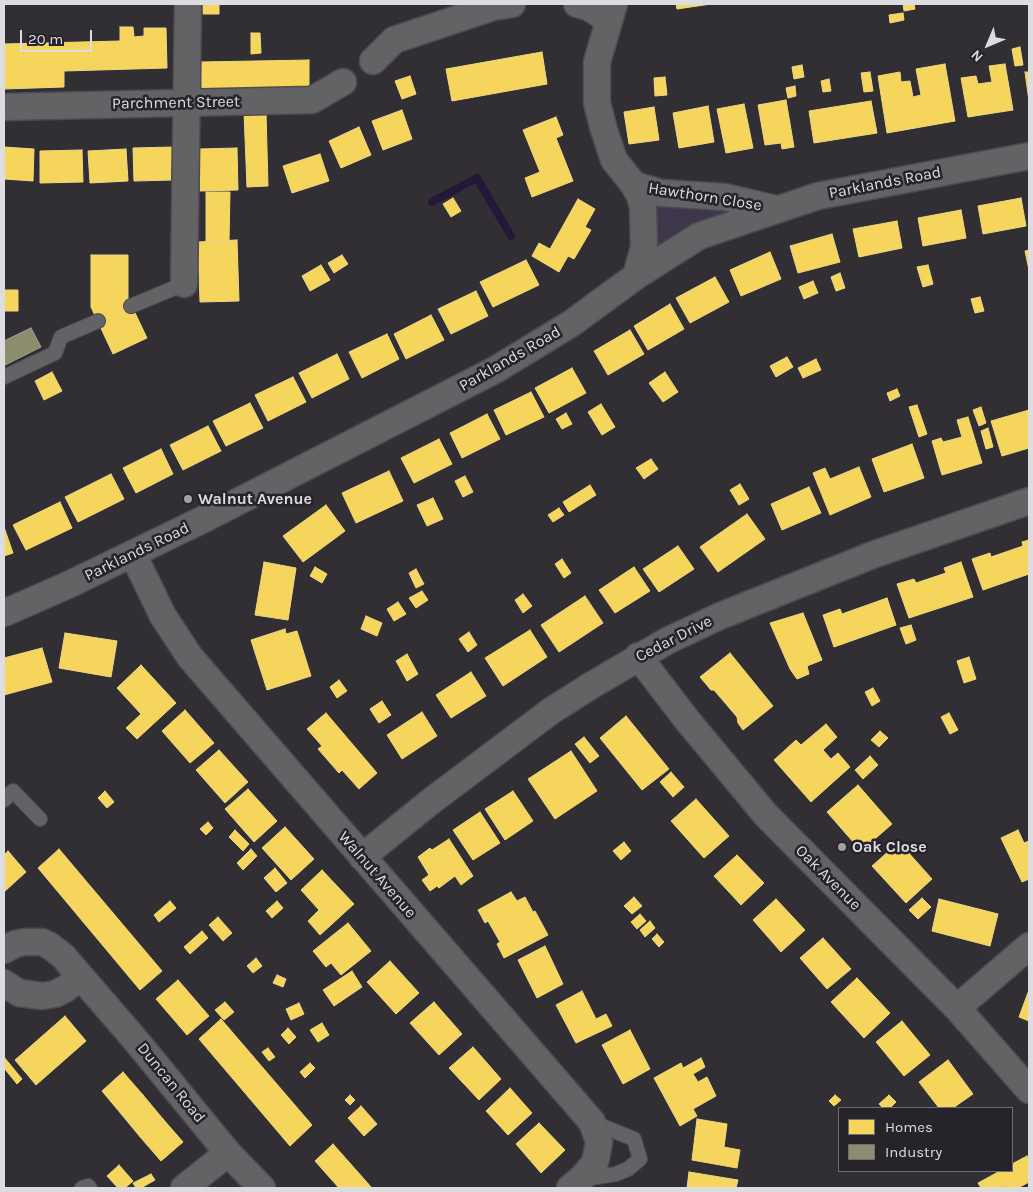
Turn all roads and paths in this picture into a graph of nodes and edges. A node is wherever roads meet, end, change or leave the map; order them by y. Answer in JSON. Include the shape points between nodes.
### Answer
{"nodes":[{"id":1,"x":188,"y":4,"type":"edge"},
{"id":2,"x":512,"y":4,"type":"edge"},
{"id":3,"x":577,"y":4,"type":"edge"},
{"id":4,"x":612,"y":12,"type":"edge"},
{"id":5,"x":373,"y":61,"type":"dead end"},
{"id":6,"x":343,"y":82,"type":"dead end"},
{"id":7,"x":186,"y":104,"type":"junction"},
{"id":8,"x":4,"y":106,"type":"edge"},
{"id":9,"x":1029,"y":156,"type":"edge"},
{"id":10,"x":634,"y":185,"type":"junction"},
{"id":11,"x":776,"y":210,"type":"junction"},
{"id":12,"x":636,"y":276,"type":"junction"},
{"id":13,"x":184,"y":284,"type":"joint"},
{"id":14,"x":131,"y":306,"type":"dead end"},
{"id":15,"x":98,"y":321,"type":"dead end"},
{"id":16,"x":4,"y":378,"type":"edge"},
{"id":17,"x":1029,"y":502,"type":"edge"},
{"id":18,"x":133,"y":554,"type":"junction"},
{"id":19,"x":4,"y":613,"type":"edge"},
{"id":20,"x":638,"y":656,"type":"junction"},
{"id":21,"x":4,"y":800,"type":"edge"},
{"id":22,"x":40,"y":818,"type":"dead end"},
{"id":23,"x":362,"y":857,"type":"junction"},
{"id":24,"x":1029,"y":946,"type":"edge"},
{"id":25,"x":4,"y":950,"type":"edge"},
{"id":26,"x":80,"y":977,"type":"junction"},
{"id":27,"x":4,"y":983,"type":"edge"},
{"id":28,"x":957,"y":1008,"type":"junction"},
{"id":29,"x":1029,"y":1090,"type":"edge"},
{"id":30,"x":592,"y":1122,"type":"junction"},
{"id":31,"x":228,"y":1153,"type":"junction"},
{"id":32,"x":576,"y":1184,"type":"edge"},
{"id":33,"x":82,"y":1188,"type":"edge"},
{"id":34,"x":90,"y":1188,"type":"edge"},
{"id":35,"x":184,"y":1188,"type":"edge"},
{"id":36,"x":262,"y":1188,"type":"edge"}],
"edges":[{"from":1,"to":7,"type":"street"},
{"from":2,"to":5,"type":"street","via":[[493,7],[394,40]]},
{"from":3,"to":4,"type":"street","name":"Hawthorn Close"},
{"from":4,"to":10,"type":"street","name":"Hawthorn Close","via":[[597,62],[597,103],[614,160]]},
{"from":6,"to":7,"type":"street","name":"Parchment Street","via":[[312,100]]},
{"from":7,"to":8,"type":"street","name":"Parchment Street"},
{"from":7,"to":13,"type":"street"},
{"from":9,"to":11,"type":"street","name":"Parklands Road","via":[[818,196]]},
{"from":10,"to":11,"type":"street","name":"Hawthorn Close","via":[[661,193],[725,197]]},
{"from":10,"to":12,"type":"street","name":"Hawthorn Close","via":[[643,207],[644,248]]},
{"from":11,"to":12,"type":"street","name":"Parklands Road","via":[[699,236]]},
{"from":12,"to":18,"type":"street","name":"Parklands Road","via":[[572,323],[494,370]]},
{"from":13,"to":14,"type":"lane"},
{"from":15,"to":16,"type":"lane","via":[[61,337],[55,353]]},
{"from":17,"to":20,"type":"street","name":"Cedar Drive","via":[[789,587]]},
{"from":18,"to":19,"type":"street","name":"Parklands Road"},
{"from":18,"to":23,"type":"street","name":"Walnut Avenue","via":[[163,616],[190,657]]},
{"from":20,"to":23,"type":"street","name":"Cedar Drive","via":[[551,711]]},
{"from":20,"to":28,"type":"street","name":"Oak Avenue","via":[[766,815]]},
{"from":21,"to":22,"type":"lane","via":[[13,791]]},
{"from":23,"to":30,"type":"street","name":"Walnut Avenue"},
{"from":24,"to":28,"type":"street"},
{"from":25,"to":26,"type":"street","name":"Duncan Road","via":[[15,944],[42,942],[57,950]]},
{"from":26,"to":27,"type":"street","via":[[55,994],[42,996],[19,993]]},
{"from":26,"to":31,"type":"street","name":"Duncan Road"},
{"from":28,"to":29,"type":"street","name":"Oak Avenue"},
{"from":30,"to":32,"type":"street","name":"Walnut Avenue","via":[[599,1142],[595,1163]]},
{"from":30,"to":32,"type":"lane","via":[[634,1139],[640,1158],[616,1174]]},
{"from":31,"to":35,"type":"street"},
{"from":31,"to":36,"type":"street","name":"Duncan Road"},
{"from":33,"to":34,"type":"lane"}]}
